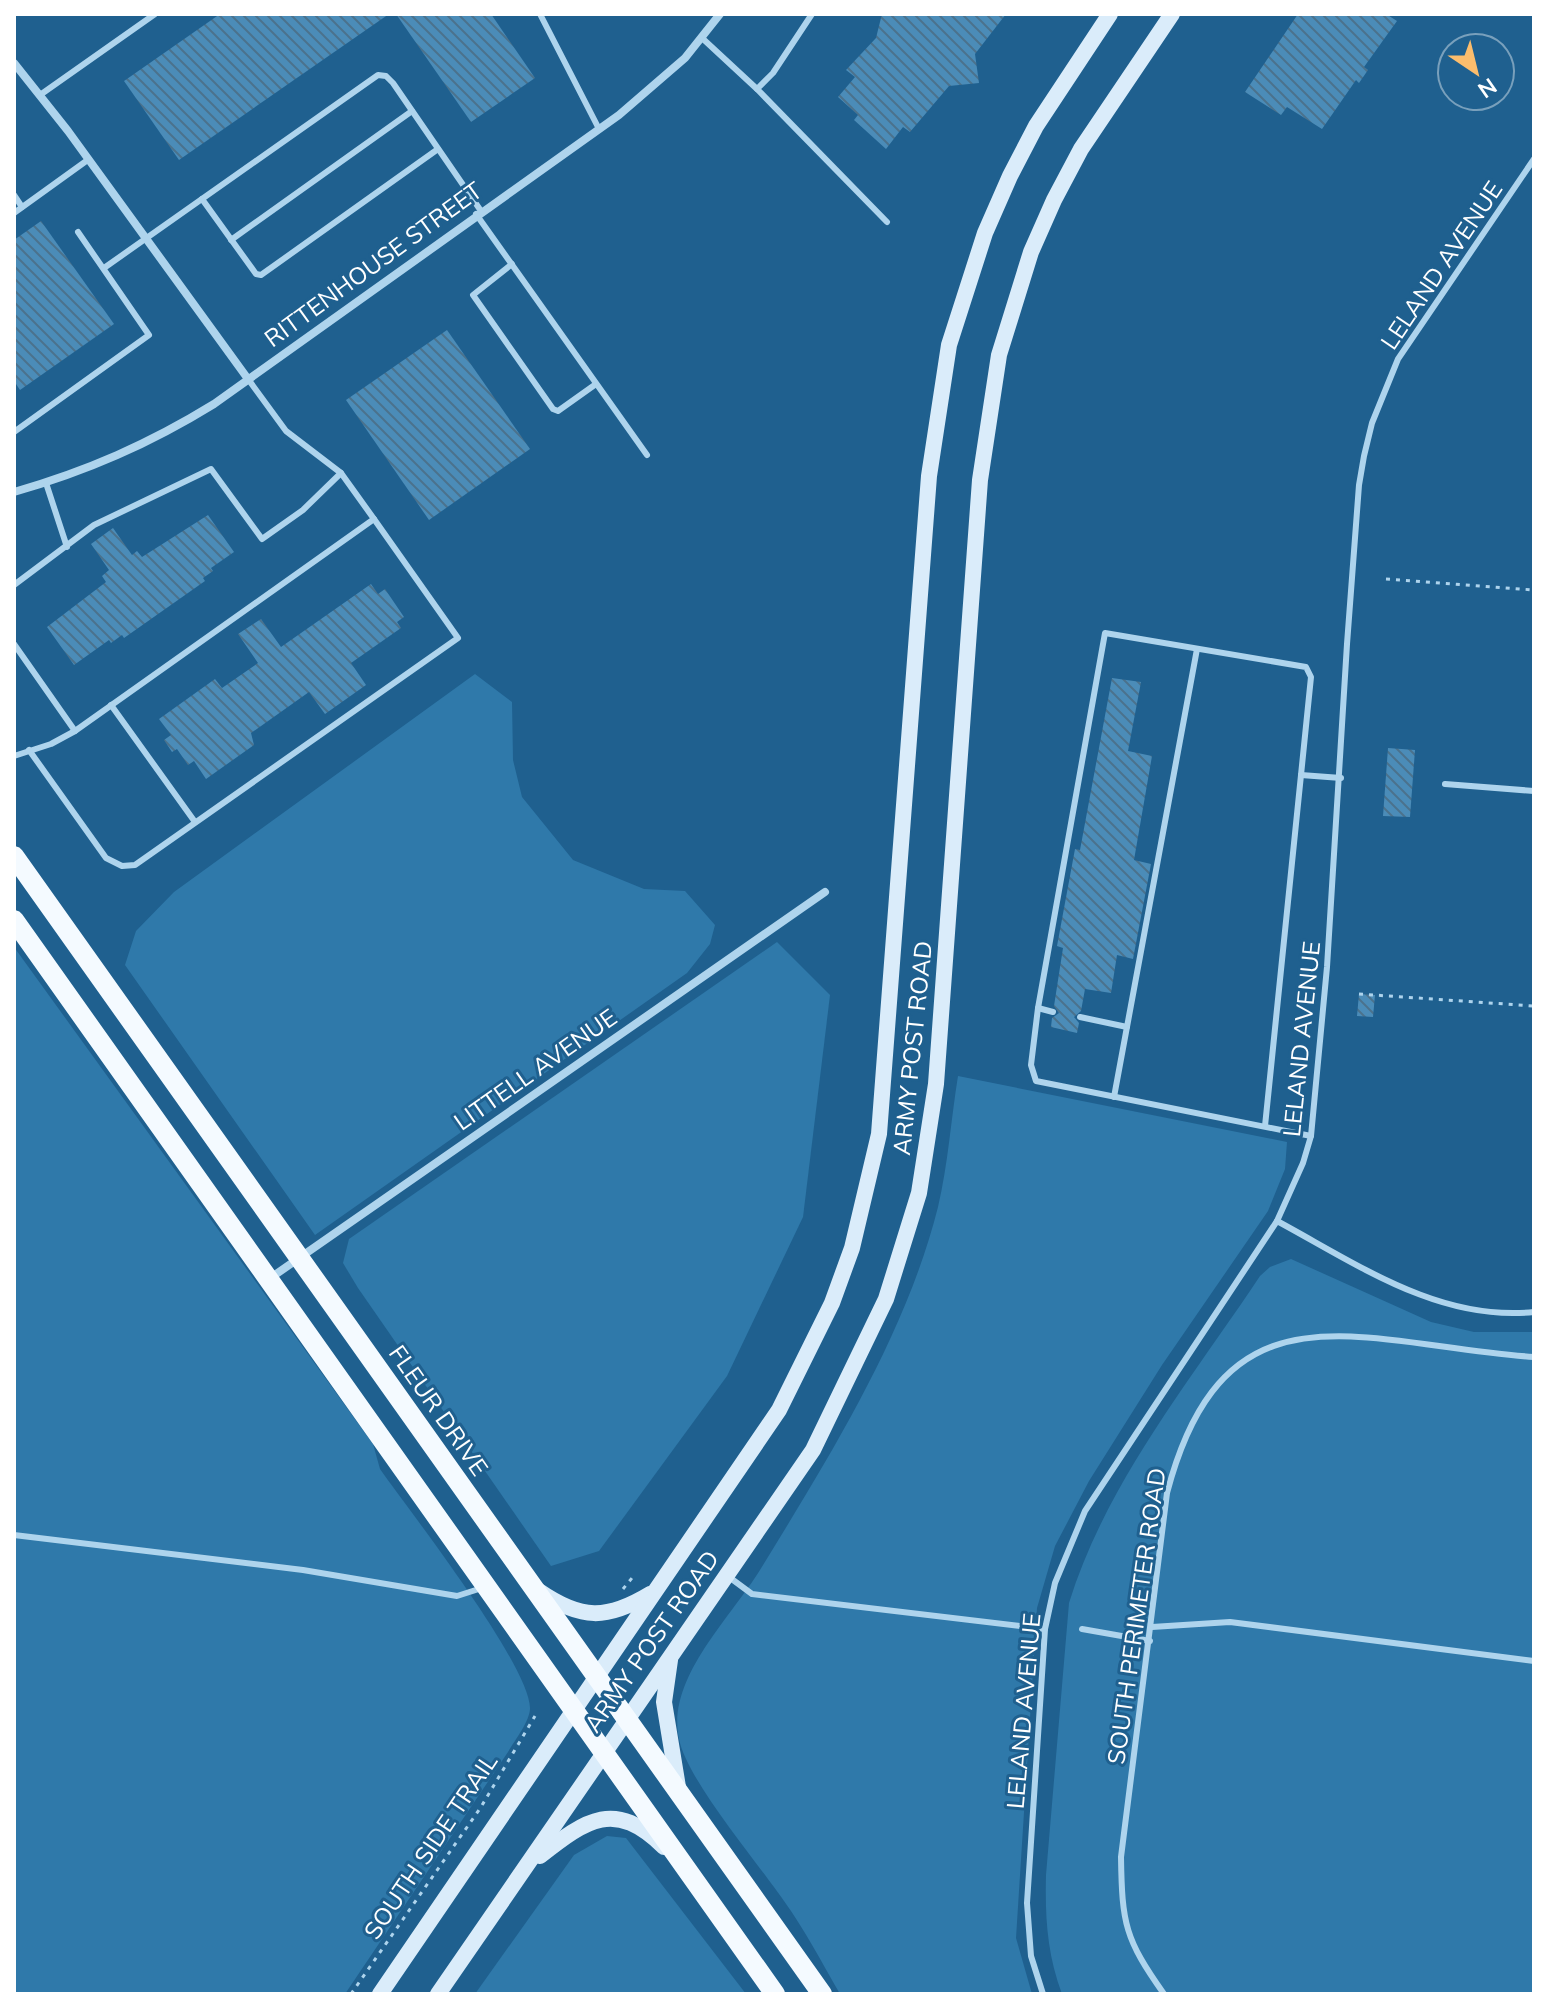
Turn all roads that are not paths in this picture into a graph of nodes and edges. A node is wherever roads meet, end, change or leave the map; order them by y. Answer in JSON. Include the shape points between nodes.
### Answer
{"nodes":[{"id":1,"x":155,"y":14,"type":"edge"},
{"id":2,"x":540,"y":14,"type":"edge"},
{"id":3,"x":720,"y":14,"type":"edge"},
{"id":4,"x":812,"y":14,"type":"edge"},
{"id":5,"x":1110,"y":14,"type":"edge"},
{"id":6,"x":1172,"y":14,"type":"edge"},
{"id":7,"x":702,"y":38,"type":"junction"},
{"id":8,"x":15,"y":66,"type":"edge"},
{"id":9,"x":757,"y":89,"type":"junction"},
{"id":10,"x":40,"y":95,"type":"junction"},
{"id":11,"x":412,"y":111,"type":"junction"},
{"id":12,"x":599,"y":129,"type":"junction"},
{"id":13,"x":438,"y":149,"type":"junction"},
{"id":14,"x":89,"y":159,"type":"junction"},
{"id":15,"x":1534,"y":159,"type":"edge"},
{"id":16,"x":14,"y":195,"type":"edge"},
{"id":17,"x":202,"y":199,"type":"junction"},
{"id":18,"x":22,"y":207,"type":"junction"},
{"id":19,"x":14,"y":213,"type":"edge"},
{"id":20,"x":479,"y":213,"type":"junction"},
{"id":21,"x":887,"y":222,"type":"dead end"},
{"id":22,"x":78,"y":232,"type":"dead end"},
{"id":23,"x":146,"y":238,"type":"junction"},
{"id":24,"x":231,"y":240,"type":"junction"},
{"id":25,"x":512,"y":264,"type":"junction"},
{"id":26,"x":104,"y":268,"type":"junction"},
{"id":27,"x":248,"y":379,"type":"junction"},
{"id":28,"x":596,"y":384,"type":"junction"},
{"id":29,"x":14,"y":432,"type":"edge"},
{"id":30,"x":647,"y":455,"type":"dead end"},
{"id":31,"x":341,"y":473,"type":"junction"},
{"id":32,"x":46,"y":483,"type":"junction"},
{"id":33,"x":14,"y":492,"type":"edge"},
{"id":34,"x":374,"y":519,"type":"junction"},
{"id":35,"x":67,"y":547,"type":"junction"},
{"id":36,"x":14,"y":585,"type":"edge"},
{"id":37,"x":14,"y":644,"type":"edge"},
{"id":38,"x":1197,"y":649,"type":"junction"},
{"id":39,"x":111,"y":705,"type":"junction"},
{"id":40,"x":75,"y":731,"type":"junction"},
{"id":41,"x":29,"y":750,"type":"junction"},
{"id":42,"x":14,"y":756,"type":"edge"},
{"id":43,"x":1301,"y":775,"type":"junction"},
{"id":44,"x":1341,"y":778,"type":"junction"},
{"id":45,"x":1445,"y":784,"type":"dead end"},
{"id":46,"x":1534,"y":791,"type":"edge"},
{"id":47,"x":195,"y":822,"type":"junction"},
{"id":48,"x":14,"y":856,"type":"edge"},
{"id":49,"x":825,"y":892,"type":"dead end"},
{"id":50,"x":14,"y":920,"type":"edge"},
{"id":51,"x":1038,"y":1008,"type":"junction"},
{"id":52,"x":1053,"y":1012,"type":"dead end"},
{"id":53,"x":1080,"y":1017,"type":"dead end"},
{"id":54,"x":1127,"y":1027,"type":"junction"},
{"id":55,"x":1114,"y":1097,"type":"junction"},
{"id":56,"x":1265,"y":1126,"type":"junction"},
{"id":57,"x":1311,"y":1136,"type":"junction"},
{"id":58,"x":1277,"y":1221,"type":"junction"},
{"id":59,"x":300,"y":1256,"type":"junction"},
{"id":60,"x":269,"y":1280,"type":"junction"},
{"id":61,"x":1534,"y":1312,"type":"edge"},
{"id":62,"x":1534,"y":1357,"type":"edge"},
{"id":63,"x":14,"y":1535,"type":"edge"},
{"id":64,"x":726,"y":1575,"type":"junction"},
{"id":65,"x":530,"y":1584,"type":"junction"},
{"id":66,"x":485,"y":1587,"type":"junction"},
{"id":67,"x":655,"y":1591,"type":"junction"},
{"id":68,"x":1152,"y":1627,"type":"junction"},
{"id":69,"x":1045,"y":1629,"type":"junction"},
{"id":70,"x":1082,"y":1629,"type":"dead end"},
{"id":71,"x":1150,"y":1641,"type":"junction"},
{"id":72,"x":671,"y":1654,"type":"junction"},
{"id":73,"x":1534,"y":1661,"type":"edge"},
{"id":74,"x":596,"y":1676,"type":"junction"},
{"id":75,"x":573,"y":1710,"type":"junction"},
{"id":76,"x":626,"y":1719,"type":"junction"},
{"id":77,"x":604,"y":1751,"type":"junction"},
{"id":78,"x":679,"y":1793,"type":"junction"},
{"id":79,"x":527,"y":1867,"type":"junction"},
{"id":80,"x":687,"y":1869,"type":"junction"},
{"id":81,"x":380,"y":1994,"type":"edge"},
{"id":82,"x":438,"y":1994,"type":"edge"},
{"id":83,"x":775,"y":1994,"type":"edge"},
{"id":84,"x":822,"y":1994,"type":"edge"},
{"id":85,"x":1043,"y":1994,"type":"edge"},
{"id":86,"x":1164,"y":1994,"type":"edge"}],
"edges":[{"from":1,"to":10,"type":"lane"},
{"from":2,"to":12,"type":"lane"},
{"from":3,"to":7,"type":"street","name":"RITTENHOUSE STREET"},
{"from":4,"to":9,"type":"lane"},
{"from":5,"to":67,"type":"main road","name":"ARMY POST ROAD","via":[[1036,126],[1010,176],[985,233],[949,345],[929,476],[886,1077],[873,1164],[852,1248],[808,1357],[779,1410]]},
{"from":6,"to":64,"type":"main road","name":"ARMY POST ROAD","via":[[1054,200],[1031,252],[999,355],[980,480],[936,1084],[905,1246],[864,1349],[813,1450]]},
{"from":7,"to":9,"type":"lane"},
{"from":7,"to":12,"type":"street","name":"RITTENHOUSE STREET","via":[[654,87]]},
{"from":8,"to":10,"type":"street"},
{"from":9,"to":21,"type":"lane"},
{"from":10,"to":14,"type":"street"},
{"from":11,"to":13,"type":"lane"},
{"from":11,"to":17,"type":"lane","via":[[386,76],[378,75]]},
{"from":11,"to":24,"type":"lane"},
{"from":12,"to":20,"type":"street","name":"RITTENHOUSE STREET"},
{"from":13,"to":20,"type":"lane"},
{"from":13,"to":24,"type":"lane","via":[[261,275]]},
{"from":14,"to":18,"type":"lane"},
{"from":14,"to":23,"type":"street"},
{"from":15,"to":44,"type":"lane","name":"LELAND AVENUE","via":[[1415,329],[1372,423],[1359,485]]},
{"from":16,"to":18,"type":"lane"},
{"from":17,"to":23,"type":"lane"},
{"from":17,"to":24,"type":"lane"},
{"from":18,"to":19,"type":"lane"},
{"from":20,"to":25,"type":"lane"},
{"from":20,"to":27,"type":"street","name":"RITTENHOUSE STREET"},
{"from":22,"to":26,"type":"lane"},
{"from":23,"to":26,"type":"lane"},
{"from":23,"to":27,"type":"street"},
{"from":25,"to":28,"type":"lane"},
{"from":25,"to":28,"type":"lane","via":[[473,295],[526,371],[555,411]]},
{"from":26,"to":29,"type":"lane","via":[[149,331],[148,339]]},
{"from":27,"to":31,"type":"lane","via":[[286,431]]},
{"from":27,"to":32,"type":"street","name":"RITTENHOUSE STREET","via":[[162,436]]},
{"from":28,"to":30,"type":"lane"},
{"from":31,"to":34,"type":"lane"},
{"from":31,"to":35,"type":"lane","via":[[303,510],[262,539],[211,469],[94,525]]},
{"from":32,"to":33,"type":"street","name":"RITTENHOUSE STREET"},
{"from":32,"to":35,"type":"lane"},
{"from":34,"to":39,"type":"lane"},
{"from":34,"to":47,"type":"lane","via":[[458,638]]},
{"from":35,"to":36,"type":"lane"},
{"from":37,"to":40,"type":"lane"},
{"from":38,"to":43,"type":"lane","via":[[1306,667],[1311,677]]},
{"from":38,"to":51,"type":"lane","via":[[1105,633]]},
{"from":38,"to":54,"type":"lane"},
{"from":39,"to":40,"type":"lane"},
{"from":39,"to":47,"type":"lane"},
{"from":40,"to":41,"type":"lane"},
{"from":41,"to":42,"type":"lane"},
{"from":41,"to":47,"type":"lane","via":[[106,858],[122,866],[135,865]]},
{"from":43,"to":44,"type":"lane"},
{"from":43,"to":56,"type":"lane"},
{"from":44,"to":57,"type":"lane","name":"LELAND AVENUE"},
{"from":45,"to":46,"type":"lane"},
{"from":48,"to":59,"type":"main road","name":"FLEUR DRIVE"},
{"from":49,"to":59,"type":"street","name":"LITTELL AVENUE"},
{"from":50,"to":60,"type":"main road"},
{"from":51,"to":52,"type":"lane"},
{"from":51,"to":55,"type":"lane","via":[[1031,1065],[1036,1081]]},
{"from":53,"to":54,"type":"lane"},
{"from":54,"to":55,"type":"lane"},
{"from":55,"to":56,"type":"lane"},
{"from":56,"to":57,"type":"lane"},
{"from":57,"to":58,"type":"lane","name":"LELAND AVENUE"},
{"from":58,"to":61,"type":"lane","via":[[1426,1298],[1500,1314]]},
{"from":58,"to":69,"type":"lane","name":"LELAND AVENUE","via":[[1085,1511],[1062,1562]]},
{"from":59,"to":60,"type":"street","name":"LITTELL AVENUE"},
{"from":59,"to":65,"type":"main road","name":"FLEUR DRIVE"},
{"from":60,"to":66,"type":"main road"},
{"from":62,"to":68,"type":"lane","name":"SOUTH PERIMETER ROAD","via":[[1332,1335],[1279,1343],[1234,1365],[1196,1412],[1177,1455],[1167,1493]]},
{"from":63,"to":66,"type":"lane","via":[[303,1570],[457,1596]]},
{"from":64,"to":69,"type":"lane","via":[[752,1594]]},
{"from":64,"to":72,"type":"main road","name":"ARMY POST ROAD"},
{"from":65,"to":67,"type":"main road","via":[[556,1603],[586,1613],[618,1610]]},
{"from":65,"to":74,"type":"main road","name":"FLEUR DRIVE"},
{"from":66,"to":75,"type":"main road"},
{"from":67,"to":74,"type":"main road","name":"ARMY POST ROAD"},
{"from":68,"to":71,"type":"lane","name":"SOUTH PERIMETER ROAD"},
{"from":68,"to":73,"type":"lane","via":[[1230,1622]]},
{"from":69,"to":85,"type":"lane","name":"LELAND AVENUE","via":[[1027,1903],[1031,1956]]},
{"from":70,"to":71,"type":"lane"},
{"from":71,"to":86,"type":"lane","name":"SOUTH PERIMETER ROAD","via":[[1125,1815],[1122,1907],[1133,1951]]},
{"from":72,"to":76,"type":"main road","name":"ARMY POST ROAD"},
{"from":72,"to":78,"type":"main road","via":[[664,1702]]},
{"from":74,"to":75,"type":"main road","name":"ARMY POST ROAD"},
{"from":74,"to":76,"type":"main road","name":"FLEUR DRIVE"},
{"from":75,"to":77,"type":"main road"},
{"from":75,"to":81,"type":"main road","name":"ARMY POST ROAD"},
{"from":76,"to":77,"type":"main road","name":"ARMY POST ROAD"},
{"from":76,"to":78,"type":"main road","name":"FLEUR DRIVE"},
{"from":77,"to":79,"type":"main road","name":"ARMY POST ROAD"},
{"from":77,"to":80,"type":"main road"},
{"from":78,"to":84,"type":"main road","name":"FLEUR DRIVE"},
{"from":79,"to":80,"type":"main road","via":[[571,1832],[604,1817],[642,1827]]},
{"from":79,"to":82,"type":"main road","name":"ARMY POST ROAD"},
{"from":80,"to":83,"type":"main road"}]}
